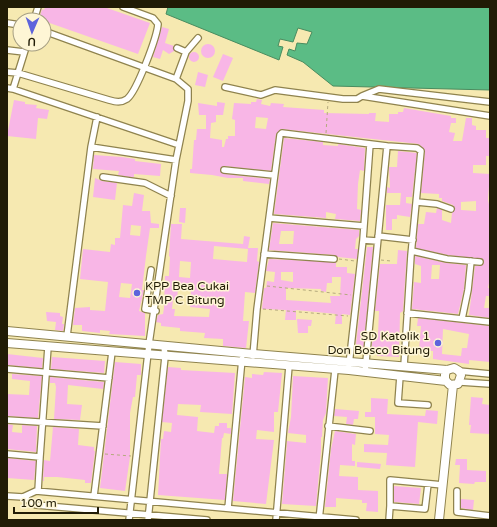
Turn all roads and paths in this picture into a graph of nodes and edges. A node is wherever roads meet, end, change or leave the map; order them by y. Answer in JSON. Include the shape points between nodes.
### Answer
{"nodes":[{"id":1,"x":123,"y":7,"type":"edge"},
{"id":2,"x":52,"y":34,"type":"edge"},
{"id":3,"x":198,"y":38,"type":"dead end"},
{"id":4,"x":177,"y":48,"type":"dead end"},
{"id":5,"x":24,"y":52,"type":"edge"},
{"id":6,"x":186,"y":52,"type":"junction"},
{"id":7,"x":144,"y":67,"type":"junction"},
{"id":8,"x":7,"y":72,"type":"edge"},
{"id":9,"x":18,"y":73,"type":"junction"},
{"id":10,"x":176,"y":79,"type":"junction"},
{"id":11,"x":225,"y":87,"type":"dead end"},
{"id":12,"x":10,"y":89,"type":"edge"},
{"id":13,"x":362,"y":96,"type":"junction"},
{"id":14,"x":328,"y":97,"type":"junction"},
{"id":15,"x":490,"y":102,"type":"edge"},
{"id":16,"x":490,"y":116,"type":"edge"},
{"id":17,"x":97,"y":117,"type":"junction"},
{"id":18,"x":326,"y":138,"type":"junction"},
{"id":19,"x":370,"y":144,"type":"junction"},
{"id":20,"x":179,"y":145,"type":"junction"},
{"id":21,"x":387,"y":146,"type":"junction"},
{"id":22,"x":91,"y":147,"type":"junction"},
{"id":23,"x":176,"y":160,"type":"junction"},
{"id":24,"x":224,"y":170,"type":"dead end"},
{"id":25,"x":274,"y":175,"type":"junction"},
{"id":26,"x":103,"y":177,"type":"dead end"},
{"id":27,"x":171,"y":196,"type":"junction"},
{"id":28,"x":417,"y":202,"type":"junction"},
{"id":29,"x":451,"y":209,"type":"dead end"},
{"id":30,"x":269,"y":218,"type":"junction"},
{"id":31,"x":364,"y":226,"type":"junction"},
{"id":32,"x":378,"y":238,"type":"junction"},
{"id":33,"x":363,"y":240,"type":"junction"},
{"id":34,"x":413,"y":240,"type":"junction"},
{"id":35,"x":412,"y":251,"type":"junction"},
{"id":36,"x":264,"y":254,"type":"junction"},
{"id":37,"x":334,"y":259,"type":"joint"},
{"id":38,"x":376,"y":260,"type":"junction"},
{"id":39,"x":471,"y":260,"type":"junction"},
{"id":40,"x":391,"y":261,"type":"dead end"},
{"id":41,"x":360,"y":262,"type":"junction"},
{"id":42,"x":480,"y":262,"type":"dead end"},
{"id":43,"x":151,"y":270,"type":"dead end"},
{"id":44,"x":260,"y":286,"type":"junction"},
{"id":45,"x":356,"y":296,"type":"junction"},
{"id":46,"x":257,"y":309,"type":"junction"},
{"id":47,"x":156,"y":311,"type":"junction"},
{"id":48,"x":407,"y":313,"type":"junction"},
{"id":49,"x":354,"y":316,"type":"junction"},
{"id":50,"x":462,"y":319,"type":"junction"},
{"id":51,"x":490,"y":322,"type":"edge"},
{"id":52,"x":7,"y":330,"type":"edge"},
{"id":53,"x":67,"y":336,"type":"junction"},
{"id":54,"x":7,"y":343,"type":"edge"},
{"id":55,"x":149,"y":344,"type":"junction"},
{"id":56,"x":164,"y":345,"type":"junction"},
{"id":57,"x":48,"y":347,"type":"junction"},
{"id":58,"x":112,"y":352,"type":"junction"},
{"id":59,"x":149,"y":355,"type":"junction"},
{"id":60,"x":165,"y":357,"type":"junction"},
{"id":61,"x":242,"y":357,"type":"junction"},
{"id":62,"x":253,"y":358,"type":"junction"},
{"id":63,"x":349,"y":362,"type":"junction"},
{"id":64,"x":365,"y":363,"type":"junction"},
{"id":65,"x":289,"y":366,"type":"junction"},
{"id":66,"x":404,"y":366,"type":"junction"},
{"id":67,"x":7,"y":369,"type":"edge"},
{"id":68,"x":335,"y":370,"type":"junction"},
{"id":69,"x":349,"y":370,"type":"junction"},
{"id":70,"x":447,"y":370,"type":"junction"},
{"id":71,"x":459,"y":371,"type":"junction"},
{"id":72,"x":366,"y":372,"type":"junction"},
{"id":73,"x":46,"y":373,"type":"junction"},
{"id":74,"x":490,"y":374,"type":"edge"},
{"id":75,"x":400,"y":376,"type":"junction"},
{"id":76,"x":109,"y":378,"type":"junction"},
{"id":77,"x":453,"y":383,"type":"junction"},
{"id":78,"x":490,"y":384,"type":"edge"},
{"id":79,"x":428,"y":405,"type":"dead end"},
{"id":80,"x":7,"y":420,"type":"edge"},
{"id":81,"x":42,"y":423,"type":"junction"},
{"id":82,"x":104,"y":426,"type":"junction"},
{"id":83,"x":328,"y":426,"type":"junction"},
{"id":84,"x":370,"y":431,"type":"dead end"},
{"id":85,"x":7,"y":454,"type":"edge"},
{"id":86,"x":100,"y":454,"type":"junction"},
{"id":87,"x":136,"y":456,"type":"junction"},
{"id":88,"x":40,"y":457,"type":"junction"},
{"id":89,"x":428,"y":484,"type":"junction"},
{"id":90,"x":443,"y":486,"type":"junction"},
{"id":91,"x":458,"y":491,"type":"dead end"},
{"id":92,"x":38,"y":492,"type":"junction"},
{"id":93,"x":7,"y":496,"type":"edge"},
{"id":94,"x":94,"y":496,"type":"junction"},
{"id":95,"x":23,"y":497,"type":"junction"},
{"id":96,"x":130,"y":500,"type":"junction"},
{"id":97,"x":150,"y":501,"type":"junction"},
{"id":98,"x":390,"y":506,"type":"junction"},
{"id":99,"x":228,"y":508,"type":"junction"},
{"id":100,"x":276,"y":512,"type":"junction"},
{"id":101,"x":490,"y":516,"type":"edge"},
{"id":102,"x":129,"y":517,"type":"edge"},
{"id":103,"x":148,"y":518,"type":"edge"},
{"id":104,"x":319,"y":518,"type":"edge"},
{"id":105,"x":207,"y":520,"type":"edge"},
{"id":106,"x":276,"y":520,"type":"edge"},
{"id":107,"x":356,"y":520,"type":"edge"},
{"id":108,"x":389,"y":520,"type":"edge"},
{"id":109,"x":439,"y":520,"type":"edge"}],
"edges":[{"from":1,"to":7,"type":"street","via":[[153,18],[158,24]]},
{"from":2,"to":7,"type":"street"},
{"from":3,"to":6,"type":"street"},
{"from":4,"to":6,"type":"street"},
{"from":5,"to":9,"type":"street"},
{"from":6,"to":10,"type":"street"},
{"from":7,"to":9,"type":"street","via":[[127,98],[118,102]]},
{"from":7,"to":10,"type":"street"},
{"from":8,"to":9,"type":"street"},
{"from":9,"to":12,"type":"street"},
{"from":10,"to":20,"type":"street","via":[[186,86],[189,95]]},
{"from":11,"to":14,"type":"street","via":[[260,95],[275,90]]},
{"from":12,"to":17,"type":"street"},
{"from":13,"to":14,"type":"street","via":[[354,100]]},
{"from":13,"to":15,"type":"street","via":[[379,88]]},
{"from":13,"to":16,"type":"street"},
{"from":14,"to":18,"type":"path"},
{"from":17,"to":20,"type":"street"},
{"from":17,"to":22,"type":"street"},
{"from":18,"to":19,"type":"street"},
{"from":18,"to":25,"type":"street","via":[[281,133]]},
{"from":19,"to":21,"type":"street"},
{"from":19,"to":31,"type":"street"},
{"from":20,"to":23,"type":"street"},
{"from":21,"to":28,"type":"street","via":[[420,149]]},
{"from":21,"to":32,"type":"street"},
{"from":22,"to":23,"type":"street"},
{"from":22,"to":53,"type":"street"},
{"from":23,"to":27,"type":"street"},
{"from":24,"to":25,"type":"street"},
{"from":25,"to":30,"type":"street"},
{"from":26,"to":27,"type":"street","via":[[145,183]]},
{"from":27,"to":47,"type":"street"},
{"from":28,"to":29,"type":"street","via":[[437,204]]},
{"from":28,"to":34,"type":"street"},
{"from":30,"to":31,"type":"street"},
{"from":30,"to":36,"type":"street"},
{"from":31,"to":33,"type":"street"},
{"from":32,"to":33,"type":"street"},
{"from":32,"to":34,"type":"street"},
{"from":32,"to":38,"type":"street"},
{"from":33,"to":41,"type":"street"},
{"from":34,"to":35,"type":"street"},
{"from":35,"to":39,"type":"street","via":[[441,258]]},
{"from":35,"to":48,"type":"street"},
{"from":36,"to":37,"type":"street"},
{"from":36,"to":44,"type":"street"},
{"from":37,"to":41,"type":"path"},
{"from":38,"to":40,"type":"path"},
{"from":38,"to":64,"type":"street"},
{"from":39,"to":42,"type":"street"},
{"from":39,"to":50,"type":"street"},
{"from":41,"to":45,"type":"street"},
{"from":43,"to":47,"type":"street","via":[[145,309]]},
{"from":44,"to":45,"type":"path"},
{"from":44,"to":46,"type":"street"},
{"from":45,"to":49,"type":"street"},
{"from":46,"to":49,"type":"path"},
{"from":46,"to":62,"type":"street"},
{"from":47,"to":55,"type":"street"},
{"from":48,"to":50,"type":"street"},
{"from":48,"to":66,"type":"street"},
{"from":49,"to":63,"type":"street"},
{"from":50,"to":51,"type":"street"},
{"from":52,"to":53,"type":"highway"},
{"from":53,"to":55,"type":"highway"},
{"from":54,"to":57,"type":"highway"},
{"from":55,"to":56,"type":"highway"},
{"from":55,"to":59,"type":"street"},
{"from":56,"to":60,"type":"street"},
{"from":56,"to":61,"type":"highway"},
{"from":57,"to":58,"type":"highway"},
{"from":57,"to":73,"type":"street"},
{"from":58,"to":59,"type":"highway"},
{"from":58,"to":76,"type":"street"},
{"from":59,"to":60,"type":"highway"},
{"from":59,"to":87,"type":"street"},
{"from":60,"to":61,"type":"highway"},
{"from":60,"to":97,"type":"street"},
{"from":61,"to":62,"type":"highway"},
{"from":61,"to":99,"type":"street"},
{"from":62,"to":63,"type":"highway"},
{"from":62,"to":65,"type":"highway"},
{"from":63,"to":64,"type":"highway"},
{"from":63,"to":69,"type":"street"},
{"from":64,"to":66,"type":"highway"},
{"from":64,"to":72,"type":"street"},
{"from":65,"to":68,"type":"highway"},
{"from":65,"to":100,"type":"street"},
{"from":66,"to":70,"type":"highway"},
{"from":67,"to":73,"type":"street"},
{"from":68,"to":69,"type":"highway"},
{"from":68,"to":83,"type":"street"},
{"from":69,"to":72,"type":"highway"},
{"from":70,"to":71,"type":"highway","via":[[454,368]]},
{"from":70,"to":77,"type":"highway","via":[[444,377]]},
{"from":71,"to":74,"type":"street"},
{"from":71,"to":77,"type":"highway","via":[[461,378]]},
{"from":72,"to":75,"type":"highway"},
{"from":73,"to":76,"type":"street"},
{"from":73,"to":81,"type":"street"},
{"from":75,"to":77,"type":"highway"},
{"from":75,"to":79,"type":"street","via":[[398,404]]},
{"from":76,"to":82,"type":"street"},
{"from":77,"to":78,"type":"street"},
{"from":77,"to":90,"type":"highway"},
{"from":80,"to":81,"type":"street"},
{"from":81,"to":82,"type":"street"},
{"from":81,"to":88,"type":"street"},
{"from":82,"to":86,"type":"street"},
{"from":83,"to":84,"type":"street"},
{"from":83,"to":104,"type":"street"},
{"from":85,"to":88,"type":"street"},
{"from":86,"to":87,"type":"path"},
{"from":86,"to":94,"type":"street"},
{"from":87,"to":96,"type":"street"},
{"from":88,"to":92,"type":"street"},
{"from":89,"to":90,"type":"street"},
{"from":89,"to":98,"type":"street","via":[[425,509]]},
{"from":89,"to":98,"type":"street","via":[[390,480]]},
{"from":90,"to":109,"type":"highway"},
{"from":91,"to":101,"type":"street","via":[[456,509],[459,514]]},
{"from":92,"to":94,"type":"street"},
{"from":92,"to":95,"type":"street"},
{"from":93,"to":95,"type":"street"},
{"from":94,"to":96,"type":"street"},
{"from":95,"to":102,"type":"street","via":[[36,506]]},
{"from":96,"to":97,"type":"street"},
{"from":96,"to":102,"type":"street"},
{"from":97,"to":99,"type":"street"},
{"from":97,"to":103,"type":"street"},
{"from":98,"to":108,"type":"street"},
{"from":99,"to":100,"type":"street"},
{"from":100,"to":104,"type":"street"},
{"from":100,"to":106,"type":"street"},
{"from":102,"to":103,"type":"street"},
{"from":103,"to":105,"type":"street"},
{"from":104,"to":107,"type":"street"}]}
